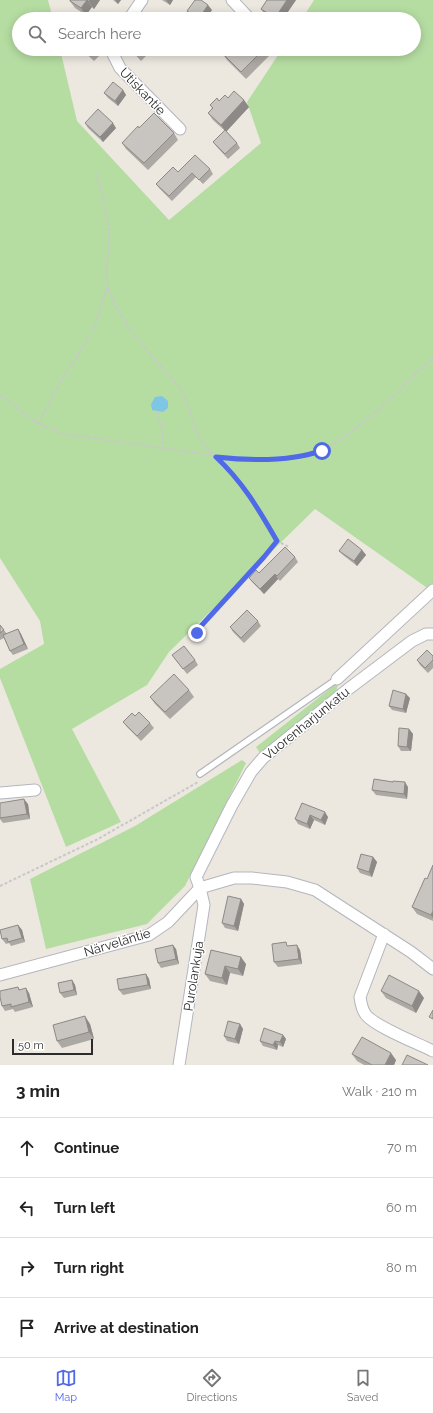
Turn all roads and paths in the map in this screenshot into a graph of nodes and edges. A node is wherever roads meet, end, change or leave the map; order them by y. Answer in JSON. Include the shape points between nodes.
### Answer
{"nodes":[{"id":1,"x":142,"y":0,"type":"edge"},
{"id":2,"x":232,"y":0,"type":"edge"},
{"id":3,"x":134,"y":12,"type":"edge"},
{"id":4,"x":244,"y":12,"type":"edge"},
{"id":5,"x":114,"y":56,"type":"edge"},
{"id":6,"x":180,"y":129,"type":"dead end"},
{"id":7,"x":97,"y":174,"type":"dead end"},
{"id":8,"x":108,"y":286,"type":"junction"},
{"id":9,"x":433,"y":357,"type":"edge"},
{"id":10,"x":0,"y":395,"type":"edge"},
{"id":11,"x":157,"y":412,"type":"dead end"},
{"id":12,"x":38,"y":424,"type":"junction"},
{"id":13,"x":162,"y":449,"type":"junction"},
{"id":14,"x":216,"y":457,"type":"junction"},
{"id":15,"x":277,"y":541,"type":"junction"},
{"id":16,"x":289,"y":547,"type":"dead end"},
{"id":17,"x":433,"y":590,"type":"edge"},
{"id":18,"x":433,"y":634,"type":"edge"},
{"id":19,"x":194,"y":641,"type":"dead end"},
{"id":20,"x":337,"y":679,"type":"joint"},
{"id":21,"x":202,"y":776,"type":"joint"},
{"id":22,"x":35,"y":790,"type":"dead end"},
{"id":23,"x":0,"y":793,"type":"edge"},
{"id":24,"x":0,"y":886,"type":"edge"},
{"id":25,"x":200,"y":888,"type":"junction"},
{"id":26,"x":384,"y":934,"type":"junction"},
{"id":27,"x":433,"y":969,"type":"edge"},
{"id":28,"x":0,"y":974,"type":"edge"},
{"id":29,"x":433,"y":1051,"type":"edge"},
{"id":30,"x":179,"y":1065,"type":"edge"}],
"edges":[{"from":1,"to":3,"type":"street"},
{"from":2,"to":4,"type":"street"},
{"from":5,"to":6,"type":"street","name":"Utiskantie","via":[[120,68]]},
{"from":7,"to":8,"type":"path","via":[[107,219]]},
{"from":8,"to":12,"type":"path","via":[[90,337],[60,382]]},
{"from":8,"to":14,"type":"path","via":[[120,313],[180,388],[200,438]]},
{"from":9,"to":14,"type":"path","via":[[383,406],[343,438],[322,451],[263,460]]},
{"from":10,"to":12,"type":"path"},
{"from":11,"to":13,"type":"path","via":[[163,430]]},
{"from":12,"to":13,"type":"path","via":[[64,434]]},
{"from":13,"to":14,"type":"path"},
{"from":14,"to":15,"type":"path","via":[[244,487]]},
{"from":15,"to":16,"type":"path"},
{"from":15,"to":19,"type":"path","via":[[201,626]]},
{"from":17,"to":20,"type":"street"},
{"from":18,"to":25,"type":"street","name":"Vuorenharjunkatu","via":[[426,634],[412,641],[263,758],[251,772],[232,805],[196,877]]},
{"from":20,"to":21,"type":"lane"},
{"from":21,"to":24,"type":"path","via":[[98,839]]},
{"from":22,"to":23,"type":"street"},
{"from":25,"to":26,"type":"street","via":[[234,878],[287,882],[315,890]]},
{"from":25,"to":28,"type":"street","name":"Närveläntie","via":[[168,922],[149,935]]},
{"from":25,"to":30,"type":"street","name":"Purolankuja","via":[[204,906]]},
{"from":26,"to":27,"type":"street"},
{"from":26,"to":29,"type":"street","via":[[360,997],[361,1006],[375,1023]]}]}
